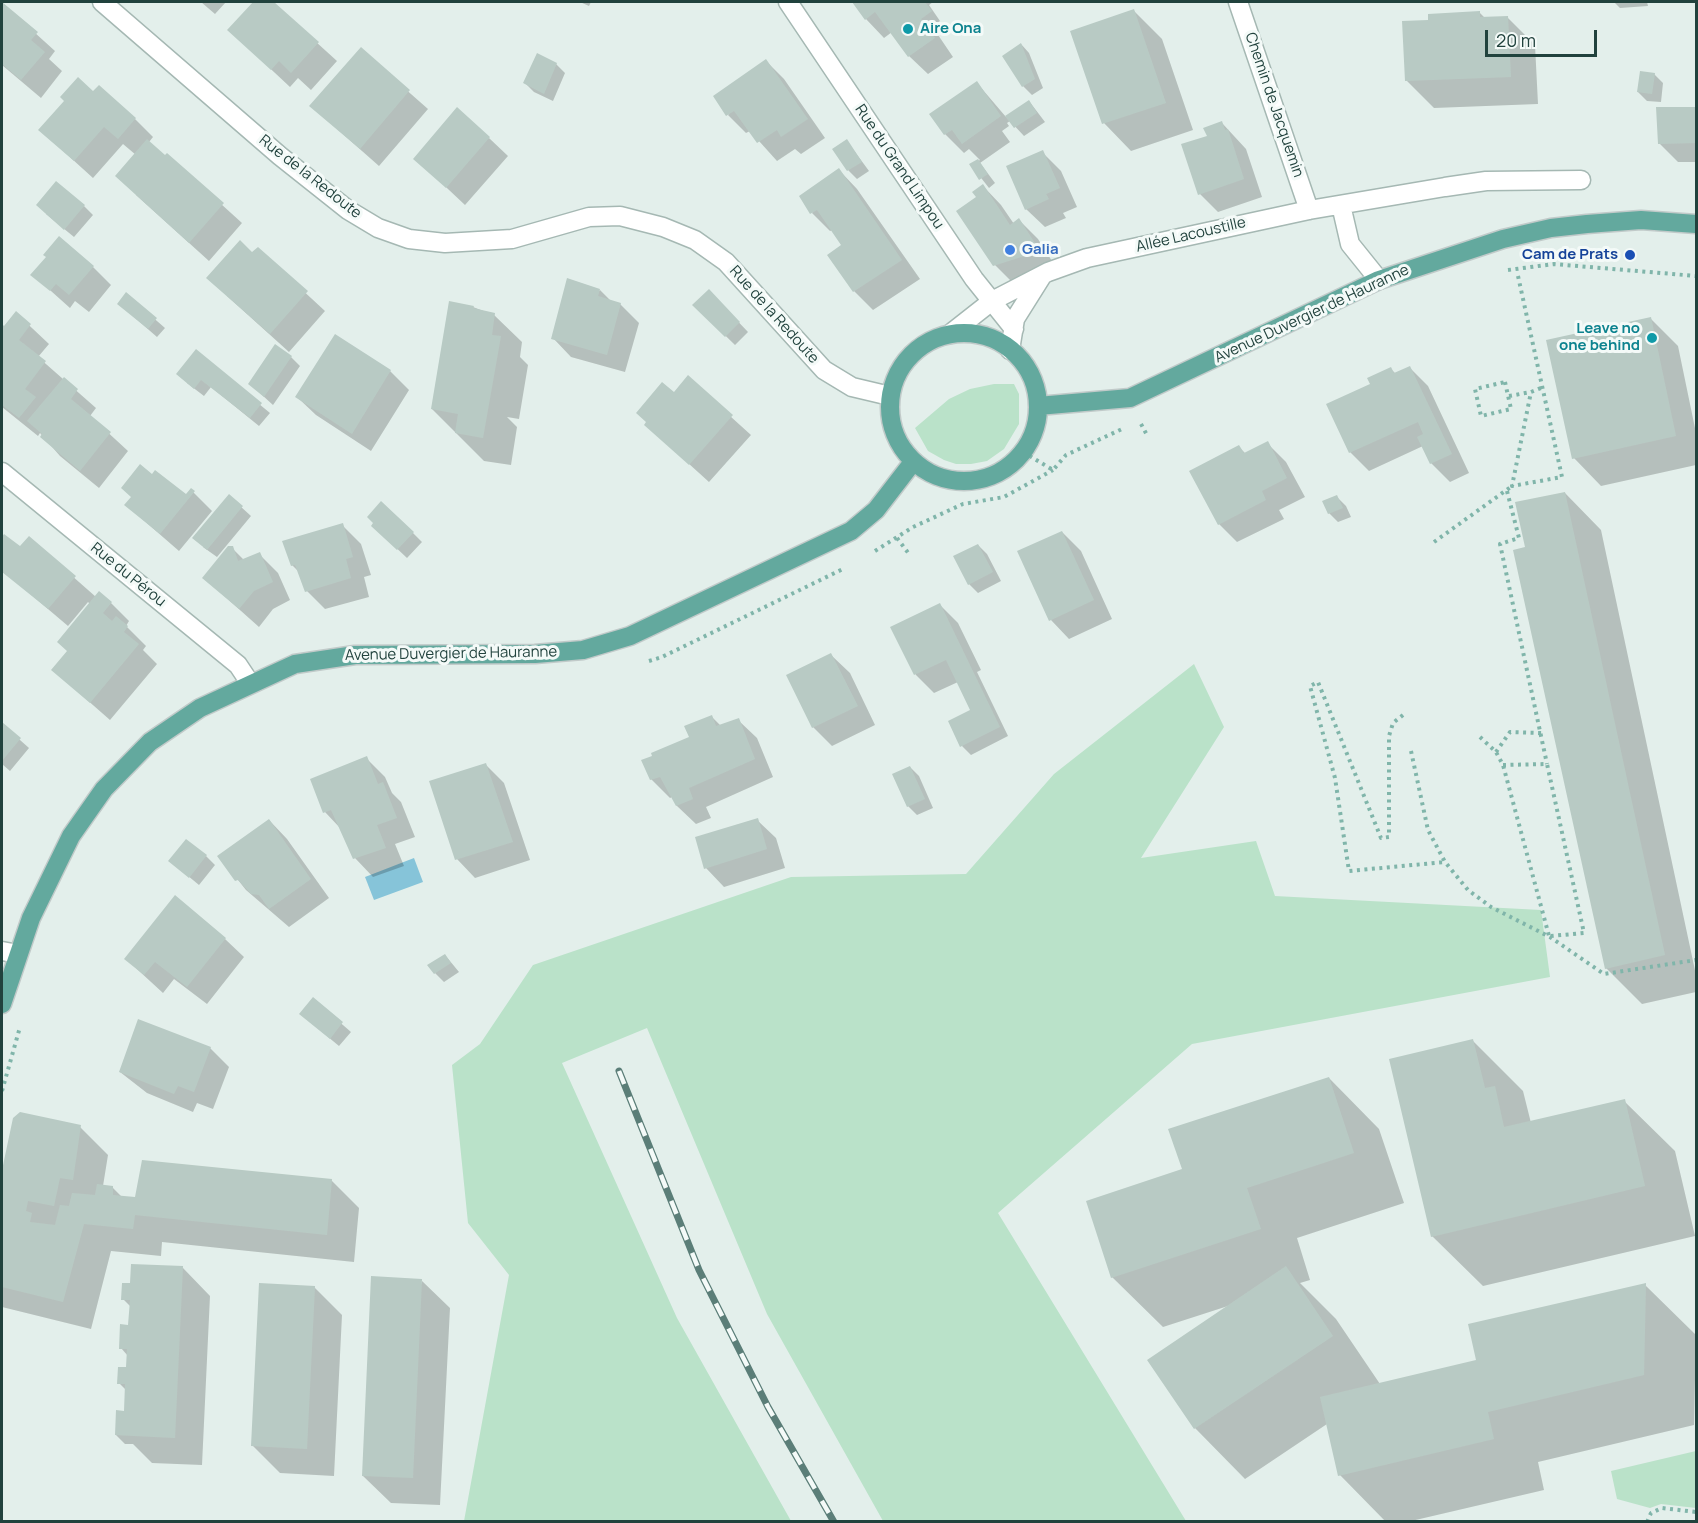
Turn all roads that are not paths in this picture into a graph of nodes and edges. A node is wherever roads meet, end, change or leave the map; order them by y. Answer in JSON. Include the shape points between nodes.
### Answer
{"nodes":[{"id":1,"x":102,"y":2,"type":"edge"},
{"id":2,"x":788,"y":2,"type":"edge"},
{"id":3,"x":1238,"y":2,"type":"edge"},
{"id":4,"x":1581,"y":180,"type":"dead end"},
{"id":5,"x":1341,"y":205,"type":"junction"},
{"id":6,"x":1310,"y":210,"type":"junction"},
{"id":7,"x":1696,"y":224,"type":"edge"},
{"id":8,"x":1043,"y":275,"type":"junction"},
{"id":9,"x":1379,"y":280,"type":"junction"},
{"id":10,"x":992,"y":301,"type":"junction"},
{"id":11,"x":1014,"y":330,"type":"junction"},
{"id":12,"x":950,"y":334,"type":"junction"},
{"id":13,"x":1011,"y":350,"type":"junction"},
{"id":14,"x":890,"y":396,"type":"junction"},
{"id":15,"x":1038,"y":406,"type":"junction"},
{"id":16,"x":913,"y":462,"type":"junction"},
{"id":17,"x":2,"y":472,"type":"edge"},
{"id":18,"x":250,"y":682,"type":"junction"},
{"id":19,"x":10,"y":952,"type":"edge"},
{"id":20,"x":2,"y":1004,"type":"edge"}],
"edges":[{"from":1,"to":14,"type":"street","name":"Rue de la Redoute","via":[[280,156],[348,210],[378,228],[445,243],[512,239],[589,217],[620,216],[663,227],[695,240],[726,262],[824,370],[852,387]]},
{"from":2,"to":10,"type":"street","name":"Rue du Grand Limpou"},
{"from":3,"to":6,"type":"street","name":"Chemin de Jacquemin"},
{"from":4,"to":5,"type":"street","name":"Allée Lacoustille","via":[[1486,181]]},
{"from":5,"to":6,"type":"street","name":"Allée Lacoustille"},
{"from":5,"to":9,"type":"street","via":[[1350,244]]},
{"from":6,"to":8,"type":"street","name":"Allée Lacoustille","via":[[1088,258]]},
{"from":7,"to":9,"type":"main road","name":"Avenue Duvergier de Hauranne","via":[[1641,220],[1551,228],[1461,251]]},
{"from":8,"to":10,"type":"street","name":"Allée Lacoustille"},
{"from":8,"to":11,"type":"street","via":[[1015,320]]},
{"from":9,"to":15,"type":"main road","name":"Avenue Duvergier de Hauranne","via":[[1130,398]]},
{"from":10,"to":11,"type":"street","name":"Rue du Grand Limpou"},
{"from":10,"to":12,"type":"street","name":"Allée Lacoustille"},
{"from":11,"to":13,"type":"street"},
{"from":12,"to":13,"type":"main road","via":[[971,333]]},
{"from":12,"to":14,"type":"main road","via":[[928,342],[911,356],[898,374]]},
{"from":13,"to":15,"type":"main road","via":[[1025,365],[1035,385]]},
{"from":14,"to":16,"type":"main road","via":[[891,420],[899,443]]},
{"from":15,"to":16,"type":"main road","via":[[1035,430],[1023,452],[1005,469],[983,479],[958,482],[934,476]]},
{"from":16,"to":18,"type":"main road","name":"Avenue Duvergier de Hauranne","via":[[876,510],[851,531],[630,636],[583,650],[535,654],[355,655],[295,663]]},
{"from":17,"to":18,"type":"street","name":"Rue du Pérou","via":[[238,665]]},
{"from":18,"to":19,"type":"main road","name":"Avenue Duvergier de Hauranne","via":[[200,708],[150,742],[104,789],[71,836]]},
{"from":19,"to":20,"type":"main road","name":"Avenue Duvergier de Hauranne"}]}
